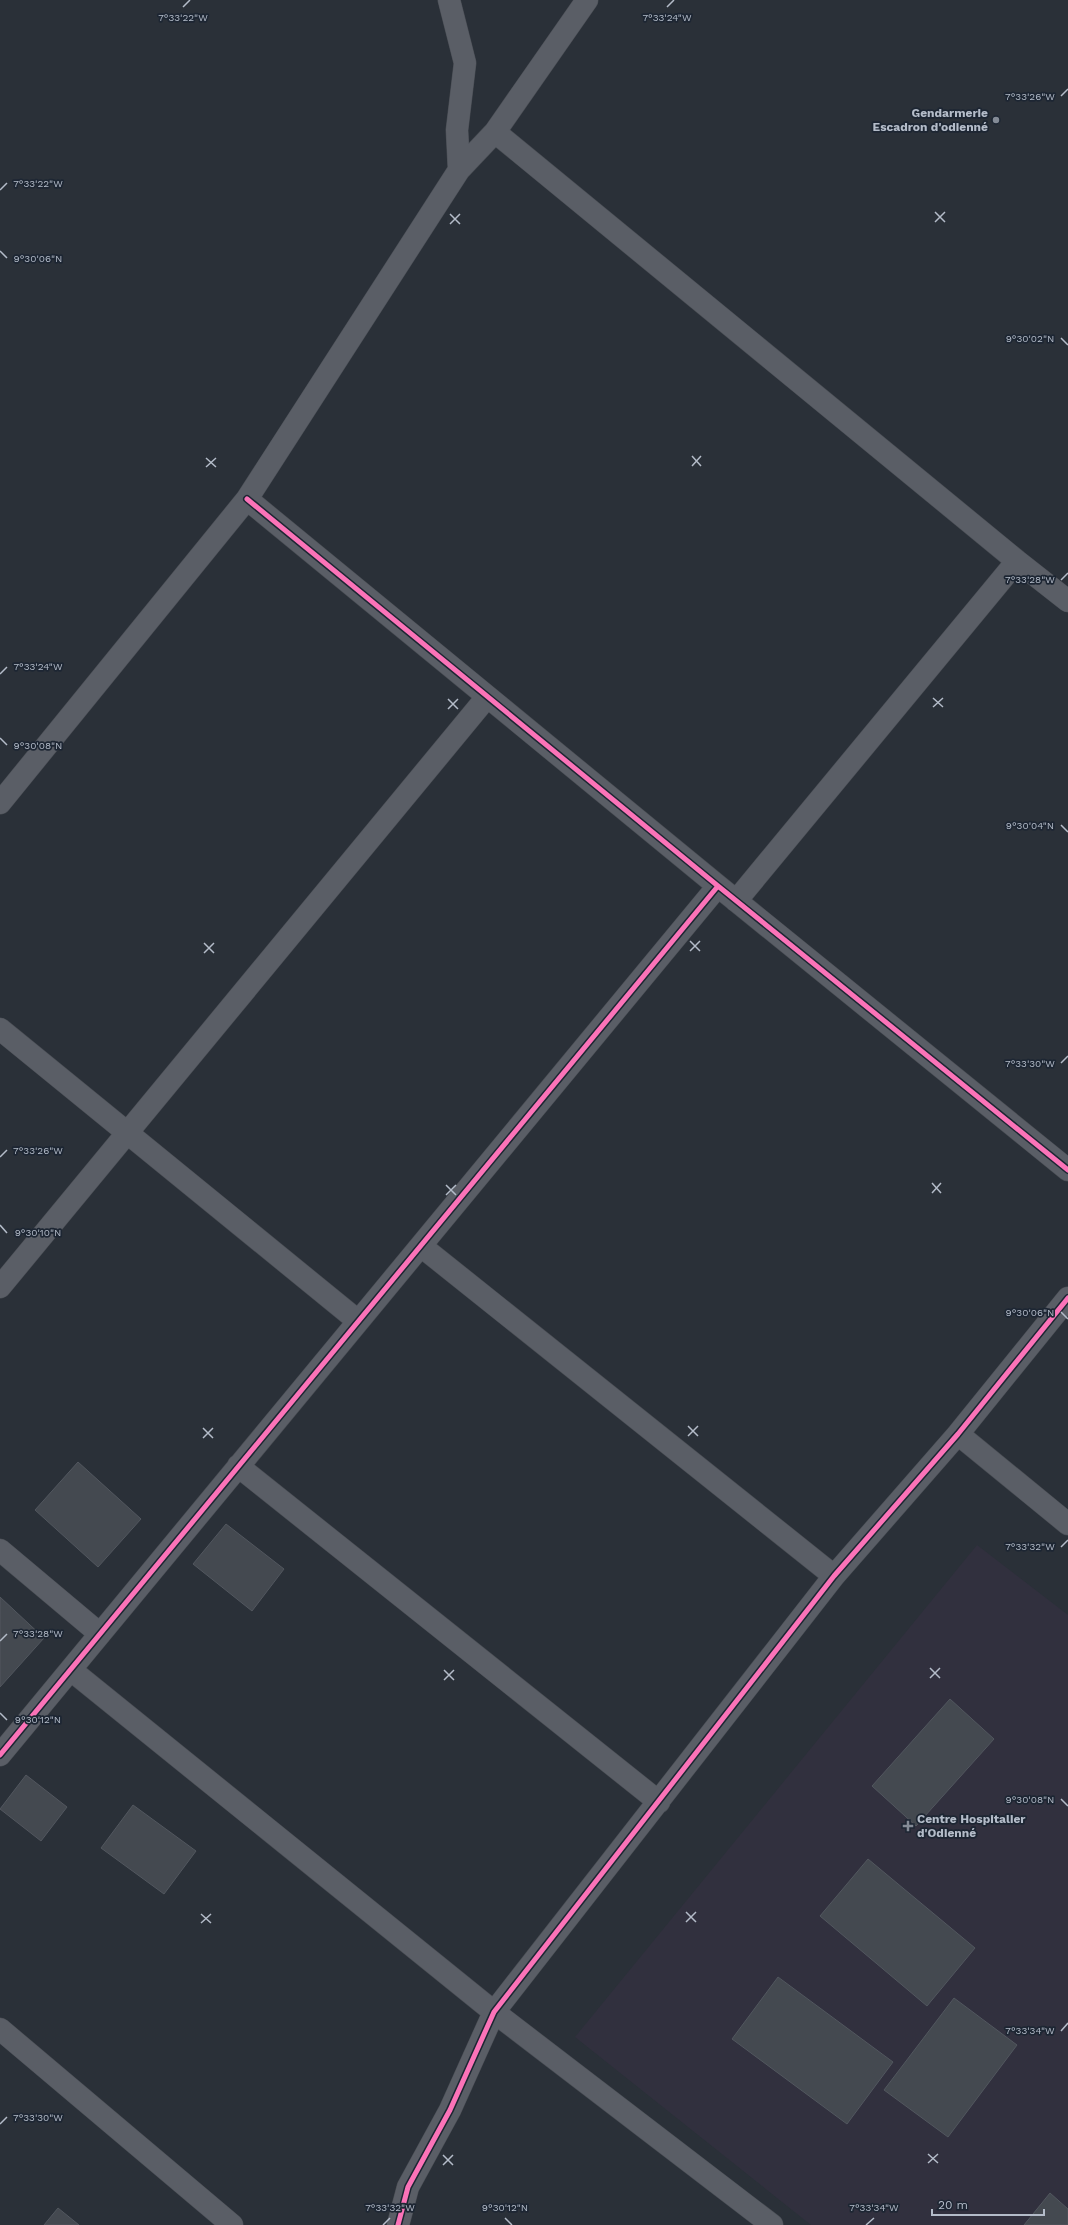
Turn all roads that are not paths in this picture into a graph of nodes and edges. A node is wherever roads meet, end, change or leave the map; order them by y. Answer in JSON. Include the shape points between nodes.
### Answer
{"nodes":[{"id":1,"x":449,"y":0,"type":"edge"},
{"id":2,"x":587,"y":0,"type":"edge"},
{"id":3,"x":495,"y":132,"type":"junction"},
{"id":4,"x":459,"y":170,"type":"junction"},
{"id":5,"x":247,"y":499,"type":"junction"},
{"id":6,"x":1017,"y":561,"type":"junction"},
{"id":7,"x":1068,"y":601,"type":"edge"},
{"id":8,"x":487,"y":697,"type":"junction"},
{"id":9,"x":0,"y":803,"type":"edge"},
{"id":10,"x":718,"y":886,"type":"junction"},
{"id":11,"x":736,"y":901,"type":"junction"},
{"id":12,"x":0,"y":1029,"type":"edge"},
{"id":13,"x":127,"y":1133,"type":"junction"},
{"id":14,"x":1068,"y":1170,"type":"edge"},
{"id":15,"x":421,"y":1246,"type":"junction"},
{"id":16,"x":0,"y":1287,"type":"edge"},
{"id":17,"x":1068,"y":1298,"type":"edge"},
{"id":18,"x":358,"y":1321,"type":"junction"},
{"id":19,"x":958,"y":1434,"type":"junction"},
{"id":20,"x":238,"y":1466,"type":"junction"},
{"id":21,"x":1068,"y":1524,"type":"edge"},
{"id":22,"x":0,"y":1550,"type":"edge"},
{"id":23,"x":834,"y":1576,"type":"junction"},
{"id":24,"x":100,"y":1634,"type":"junction"},
{"id":25,"x":70,"y":1670,"type":"junction"},
{"id":26,"x":0,"y":1755,"type":"edge"},
{"id":27,"x":659,"y":1802,"type":"junction"},
{"id":28,"x":494,"y":2012,"type":"junction"},
{"id":29,"x":0,"y":2029,"type":"edge"},
{"id":30,"x":232,"y":2225,"type":"edge"},
{"id":31,"x":398,"y":2225,"type":"edge"},
{"id":32,"x":772,"y":2225,"type":"edge"}],
"edges":[{"from":1,"to":4,"type":"street","via":[[465,63],[457,130]]},
{"from":2,"to":3,"type":"street"},
{"from":3,"to":4,"type":"street"},
{"from":3,"to":6,"type":"street"},
{"from":4,"to":5,"type":"street"},
{"from":5,"to":8,"type":"street"},
{"from":5,"to":9,"type":"street"},
{"from":6,"to":7,"type":"street"},
{"from":6,"to":11,"type":"street"},
{"from":8,"to":10,"type":"street"},
{"from":8,"to":13,"type":"street"},
{"from":10,"to":11,"type":"street"},
{"from":10,"to":15,"type":"street"},
{"from":11,"to":14,"type":"street"},
{"from":12,"to":13,"type":"street"},
{"from":13,"to":16,"type":"street"},
{"from":13,"to":18,"type":"street"},
{"from":15,"to":18,"type":"street"},
{"from":15,"to":23,"type":"street"},
{"from":17,"to":19,"type":"street"},
{"from":18,"to":20,"type":"street"},
{"from":19,"to":21,"type":"street"},
{"from":19,"to":23,"type":"street"},
{"from":20,"to":24,"type":"street"},
{"from":20,"to":27,"type":"street"},
{"from":22,"to":24,"type":"street"},
{"from":23,"to":27,"type":"street"},
{"from":24,"to":25,"type":"street"},
{"from":25,"to":26,"type":"street"},
{"from":25,"to":28,"type":"street"},
{"from":27,"to":28,"type":"street"},
{"from":28,"to":31,"type":"street","via":[[450,2110],[408,2187]]},
{"from":28,"to":32,"type":"street"},
{"from":29,"to":30,"type":"street"}]}
